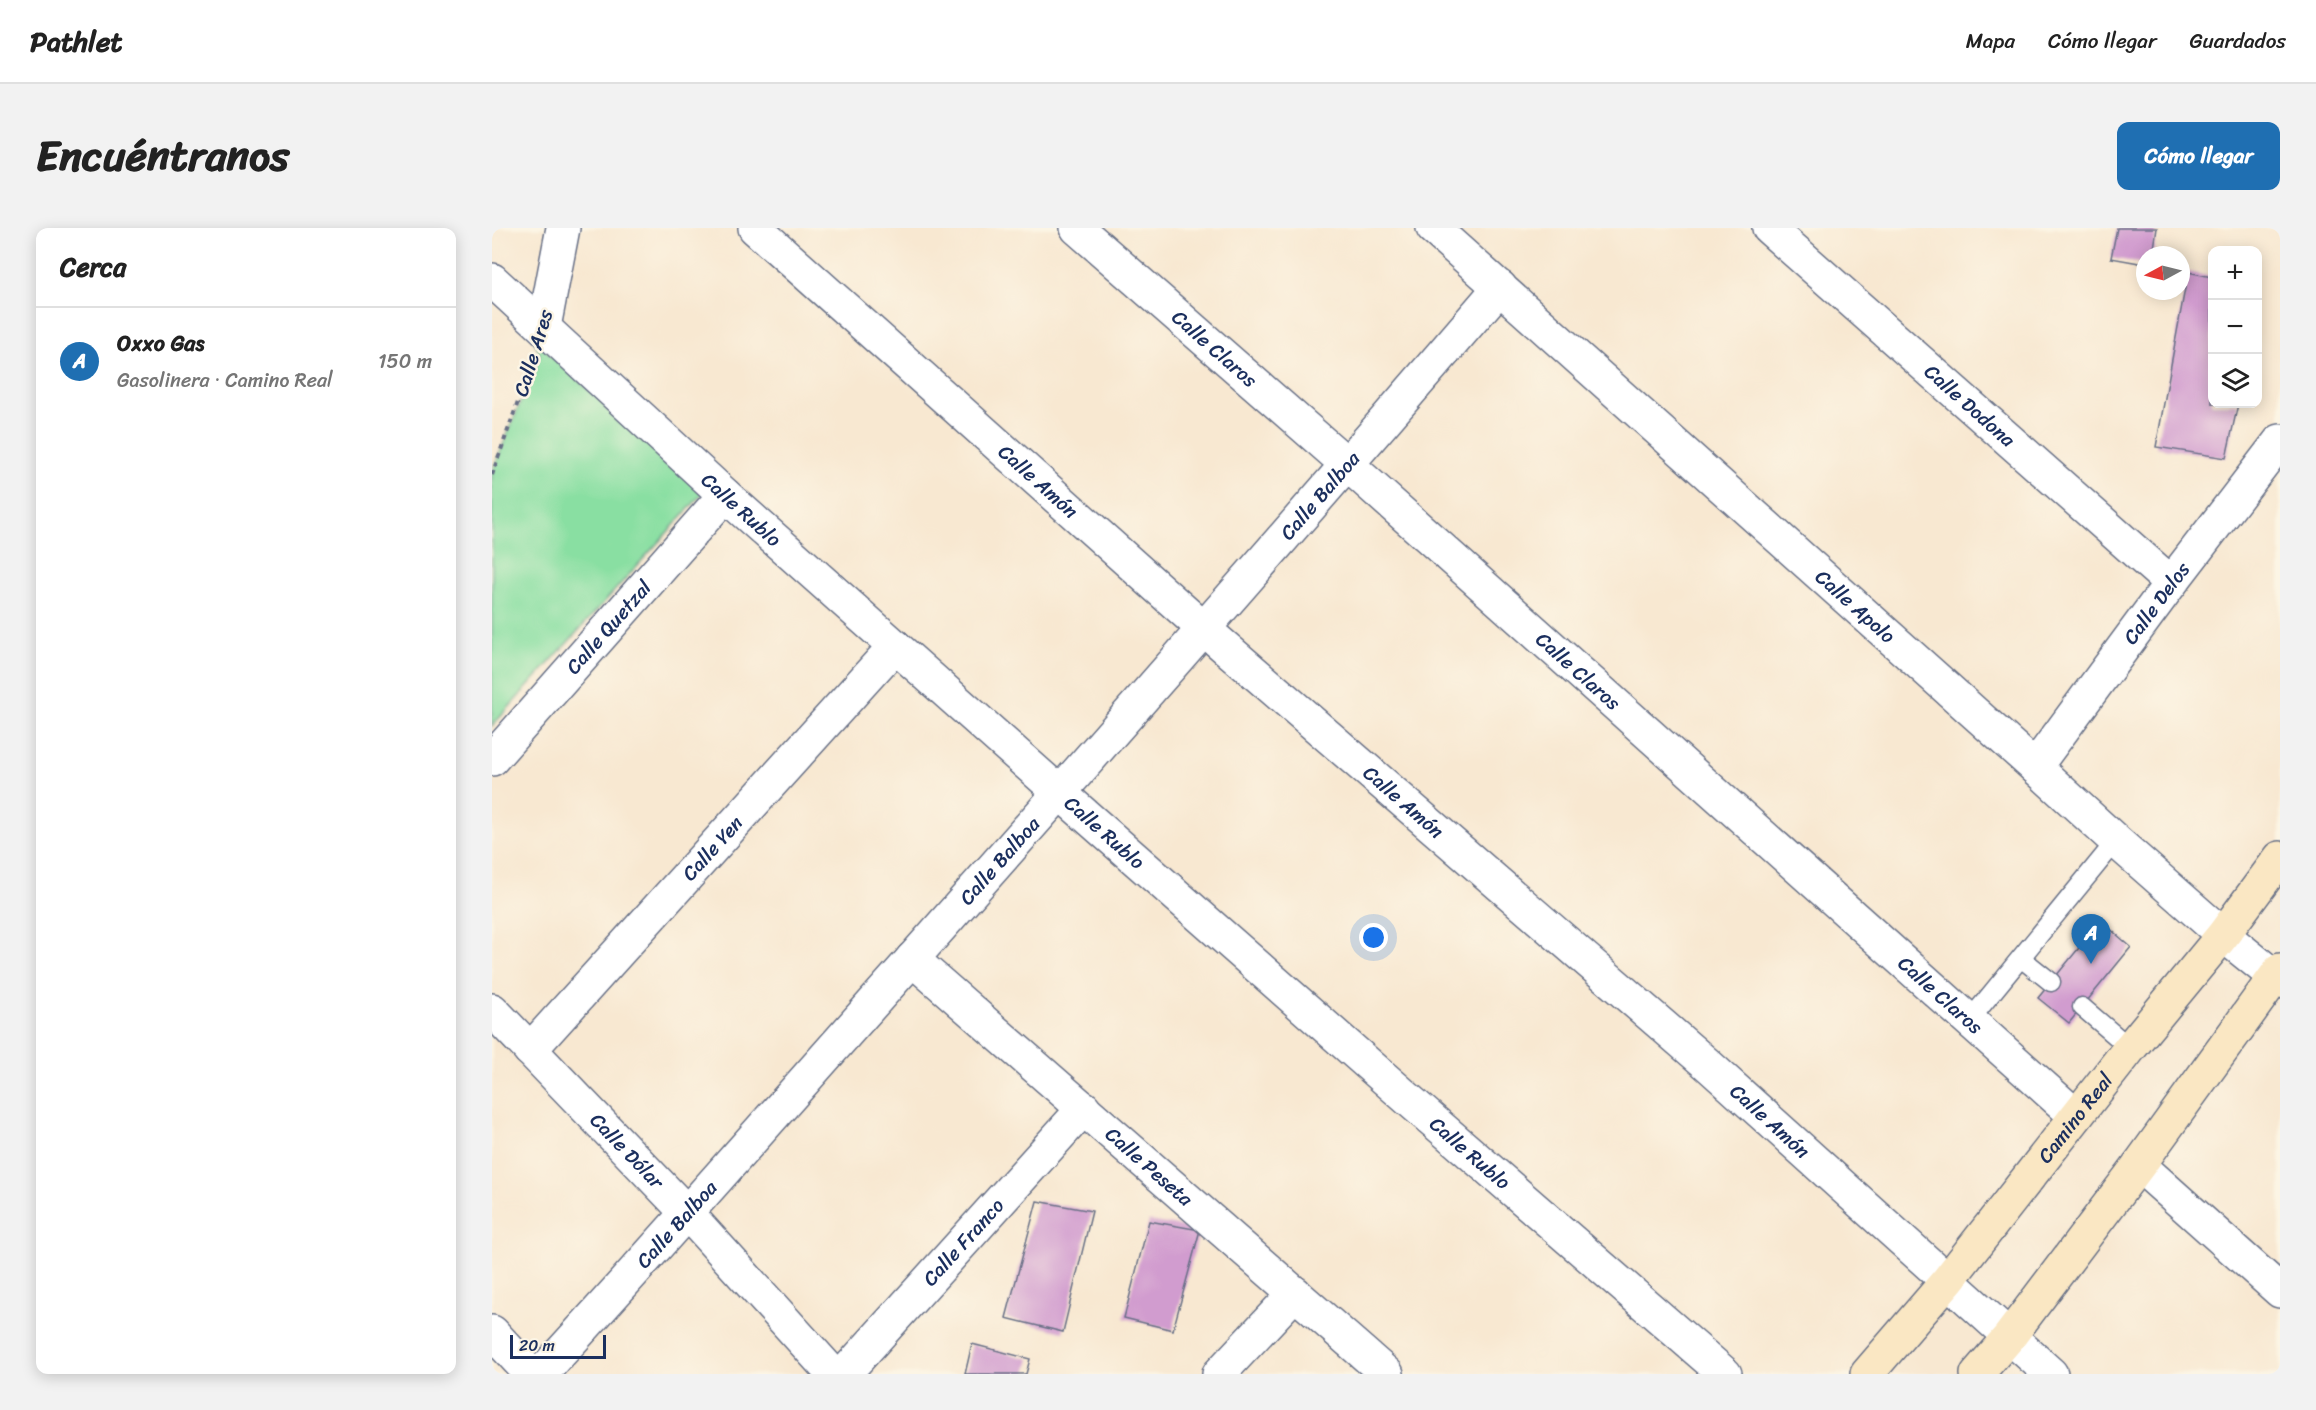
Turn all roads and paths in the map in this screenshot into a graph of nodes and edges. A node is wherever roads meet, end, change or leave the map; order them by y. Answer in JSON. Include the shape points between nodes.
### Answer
{"nodes":[{"id":1,"x":563,"y":228,"type":"edge"},
{"id":2,"x":755,"y":228,"type":"edge"},
{"id":3,"x":1077,"y":228,"type":"edge"},
{"id":4,"x":1433,"y":228,"type":"edge"},
{"id":5,"x":1769,"y":228,"type":"edge"},
{"id":6,"x":492,"y":280,"type":"edge"},
{"id":7,"x":1500,"y":287,"type":"junction"},
{"id":8,"x":544,"y":327,"type":"junction"},
{"id":9,"x":2280,"y":441,"type":"edge"},
{"id":10,"x":1348,"y":465,"type":"junction"},
{"id":11,"x":492,"y":475,"type":"edge"},
{"id":12,"x":724,"y":495,"type":"junction"},
{"id":13,"x":2171,"y":583,"type":"junction"},
{"id":14,"x":1204,"y":629,"type":"junction"},
{"id":15,"x":895,"y":646,"type":"junction"},
{"id":16,"x":492,"y":759,"type":"edge"},
{"id":17,"x":2035,"y":767,"type":"junction"},
{"id":18,"x":1060,"y":793,"type":"junction"},
{"id":19,"x":2116,"y":841,"type":"junction"},
{"id":20,"x":2280,"y":858,"type":"edge"},
{"id":21,"x":2223,"y":935,"type":"junction"},
{"id":22,"x":2020,"y":958,"type":"junction"},
{"id":23,"x":912,"y":959,"type":"junction"},
{"id":24,"x":2278,"y":976,"type":"edge"},
{"id":25,"x":2051,"y":982,"type":"dead end"},
{"id":26,"x":2082,"y":1007,"type":"dead end"},
{"id":27,"x":492,"y":1010,"type":"edge"},
{"id":28,"x":1969,"y":1021,"type":"junction"},
{"id":29,"x":2130,"y":1048,"type":"junction"},
{"id":30,"x":530,"y":1050,"type":"junction"},
{"id":31,"x":1084,"y":1108,"type":"junction"},
{"id":32,"x":2076,"y":1116,"type":"junction"},
{"id":33,"x":2139,"y":1165,"type":"junction"},
{"id":34,"x":688,"y":1214,"type":"junction"},
{"id":35,"x":1948,"y":1280,"type":"junction"},
{"id":36,"x":2280,"y":1291,"type":"edge"},
{"id":37,"x":1295,"y":1293,"type":"junction"},
{"id":38,"x":492,"y":1332,"type":"edge"},
{"id":39,"x":2009,"y":1337,"type":"junction"},
{"id":40,"x":531,"y":1374,"type":"edge"},
{"id":41,"x":541,"y":1374,"type":"edge"},
{"id":42,"x":833,"y":1374,"type":"edge"},
{"id":43,"x":844,"y":1374,"type":"edge"},
{"id":44,"x":1219,"y":1374,"type":"edge"},
{"id":45,"x":1387,"y":1374,"type":"edge"},
{"id":46,"x":1725,"y":1374,"type":"edge"},
{"id":47,"x":1867,"y":1374,"type":"edge"},
{"id":48,"x":1977,"y":1374,"type":"edge"},
{"id":49,"x":2050,"y":1374,"type":"edge"}],
"edges":[{"from":1,"to":8,"type":"street","name":"Calle Ares"},
{"from":2,"to":14,"type":"street","name":"Calle Amón"},
{"from":3,"to":10,"type":"street","name":"Calle Claros"},
{"from":4,"to":7,"type":"street","name":"Calle Apolo"},
{"from":5,"to":13,"type":"street","name":"Calle Dodona"},
{"from":6,"to":8,"type":"street","name":"Calle Rublo"},
{"from":7,"to":10,"type":"street","name":"Calle Balboa"},
{"from":7,"to":17,"type":"street","name":"Calle Apolo"},
{"from":8,"to":11,"type":"path","name":"Calle Ares"},
{"from":8,"to":12,"type":"street","name":"Calle Rublo"},
{"from":9,"to":13,"type":"street","name":"Calle Delos"},
{"from":10,"to":14,"type":"street","name":"Calle Balboa"},
{"from":10,"to":28,"type":"street","name":"Calle Claros"},
{"from":12,"to":15,"type":"street","name":"Calle Rublo"},
{"from":12,"to":16,"type":"street","name":"Calle Quetzal"},
{"from":13,"to":17,"type":"street","name":"Calle Delos"},
{"from":14,"to":18,"type":"street","name":"Calle Balboa"},
{"from":14,"to":35,"type":"street","name":"Calle Amón","via":[[1707,1064]]},
{"from":15,"to":18,"type":"street","name":"Calle Rublo"},
{"from":15,"to":30,"type":"street","name":"Calle Yen"},
{"from":17,"to":19,"type":"street","name":"Calle Apolo"},
{"from":18,"to":23,"type":"street","name":"Calle Balboa"},
{"from":18,"to":46,"type":"street","name":"Calle Rublo"},
{"from":19,"to":21,"type":"street","name":"Calle Apolo"},
{"from":19,"to":22,"type":"lane"},
{"from":20,"to":21,"type":"street","name":"Camino Real"},
{"from":21,"to":24,"type":"street","name":"Calle Apolo"},
{"from":21,"to":29,"type":"street","name":"Camino Real"},
{"from":22,"to":25,"type":"lane"},
{"from":22,"to":28,"type":"lane"},
{"from":23,"to":31,"type":"street","name":"Calle Peseta"},
{"from":23,"to":34,"type":"street","name":"Calle Balboa"},
{"from":24,"to":33,"type":"street"},
{"from":26,"to":29,"type":"lane"},
{"from":27,"to":30,"type":"street","name":"Calle Dólar"},
{"from":28,"to":32,"type":"street","name":"Calle Claros"},
{"from":29,"to":32,"type":"street","name":"Camino Real"},
{"from":30,"to":34,"type":"street","name":"Calle Dólar"},
{"from":31,"to":37,"type":"street","name":"Calle Peseta"},
{"from":31,"to":43,"type":"street","name":"Calle Franco"},
{"from":32,"to":35,"type":"street","name":"Camino Real"},
{"from":33,"to":36,"type":"street"},
{"from":33,"to":39,"type":"street"},
{"from":34,"to":41,"type":"street","name":"Calle Balboa"},
{"from":34,"to":42,"type":"street","name":"Calle Dólar"},
{"from":35,"to":39,"type":"street","name":"Calle Amón"},
{"from":35,"to":47,"type":"street","name":"Camino Real"},
{"from":37,"to":44,"type":"street"},
{"from":37,"to":45,"type":"street","name":"Calle Peseta"},
{"from":38,"to":40,"type":"street"},
{"from":39,"to":48,"type":"street"},
{"from":39,"to":49,"type":"street","name":"Calle Amón"}]}
